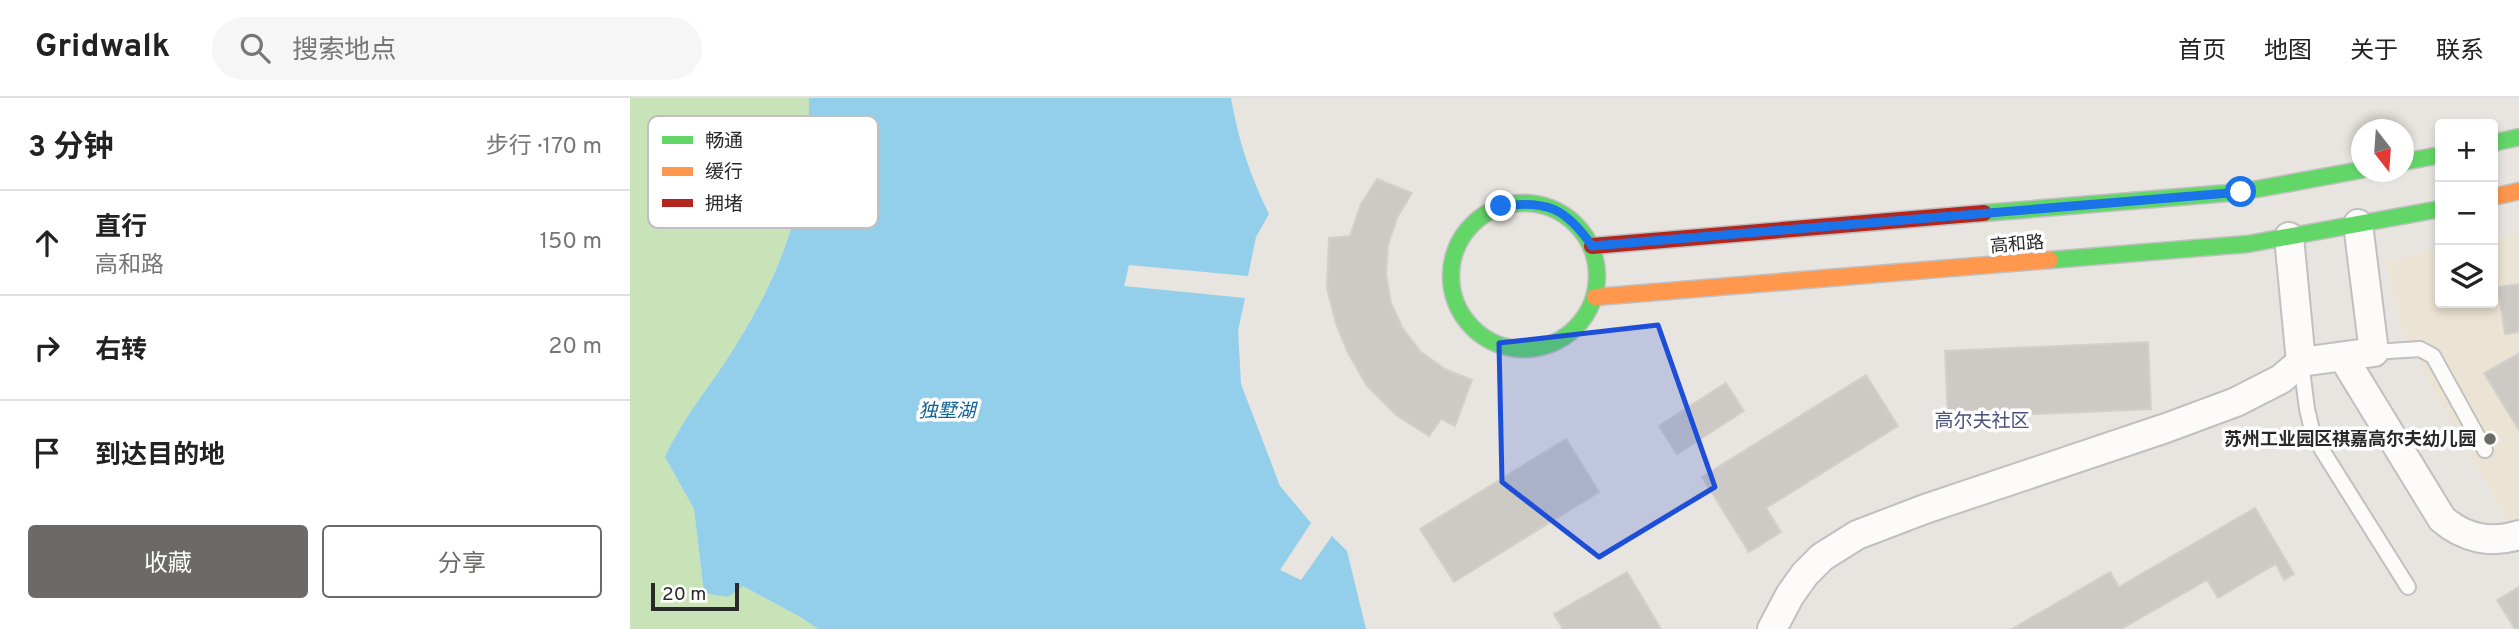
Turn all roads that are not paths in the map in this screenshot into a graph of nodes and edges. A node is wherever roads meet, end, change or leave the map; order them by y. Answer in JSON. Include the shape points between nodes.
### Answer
{"nodes":[{"id":1,"x":2519,"y":138,"type":"edge"},
{"id":2,"x":2498,"y":142,"type":"edge"},
{"id":3,"x":2435,"y":156,"type":"edge"},
{"id":4,"x":2414,"y":160,"type":"edge"},
{"id":5,"x":2351,"y":172,"type":"edge"},
{"id":6,"x":2519,"y":191,"type":"edge"},
{"id":7,"x":2498,"y":196,"type":"edge"},
{"id":8,"x":2435,"y":210,"type":"edge"},
{"id":9,"x":2358,"y":224,"type":"junction"},
{"id":10,"x":2289,"y":237,"type":"junction"},
{"id":11,"x":1592,"y":246,"type":"junction"},
{"id":12,"x":1595,"y":297,"type":"junction"},
{"id":13,"x":2374,"y":352,"type":"junction"},
{"id":14,"x":2343,"y":357,"type":"junction"},
{"id":15,"x":2301,"y":362,"type":"junction"},
{"id":16,"x":2485,"y":450,"type":"dead end"},
{"id":17,"x":2519,"y":535,"type":"edge"},
{"id":18,"x":2408,"y":587,"type":"dead end"},
{"id":19,"x":1772,"y":629,"type":"edge"}],
"edges":[{"from":1,"to":2,"type":"main road"},
{"from":3,"to":4,"type":"main road"},
{"from":5,"to":11,"type":"main road","name":"高和路","via":[[2241,192]]},
{"from":6,"to":7,"type":"main road"},
{"from":8,"to":9,"type":"main road","name":"高和路"},
{"from":9,"to":10,"type":"main road","name":"高和路"},
{"from":9,"to":13,"type":"street"},
{"from":10,"to":12,"type":"main road","name":"高和路","via":[[2234,246]]},
{"from":10,"to":15,"type":"street"},
{"from":11,"to":12,"type":"main road","via":[[1598,272]]},
{"from":11,"to":12,"type":"main road","via":[[1577,224],[1555,209],[1528,202],[1501,206],[1477,219],[1460,241],[1451,266],[1452,293],[1464,318],[1483,337],[1508,348],[1536,348],[1561,339],[1582,321]]},
{"from":13,"to":14,"type":"street"},
{"from":13,"to":16,"type":"lane","via":[[2420,349],[2433,356]]},
{"from":14,"to":15,"type":"street"},
{"from":14,"to":17,"type":"street","via":[[2442,519],[2474,537]]},
{"from":15,"to":18,"type":"lane","via":[[2312,429]]},
{"from":15,"to":19,"type":"street","via":[[2281,379],[2236,402],[1857,535],[1805,574]]}]}
